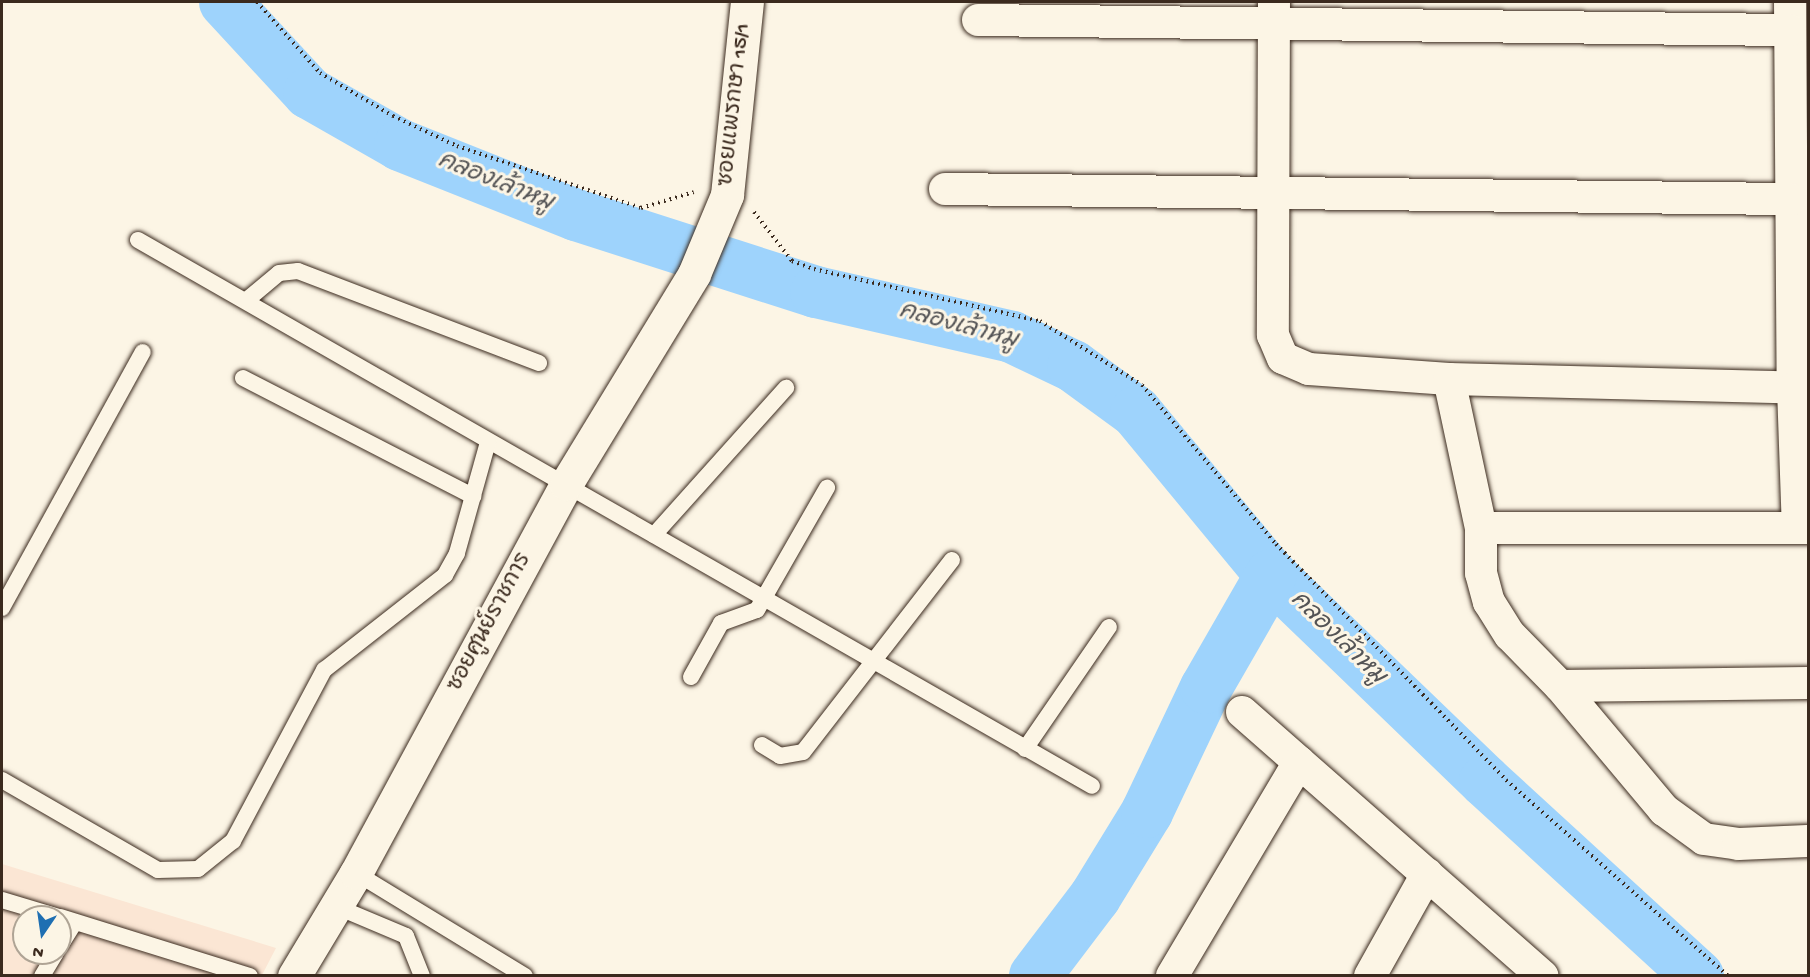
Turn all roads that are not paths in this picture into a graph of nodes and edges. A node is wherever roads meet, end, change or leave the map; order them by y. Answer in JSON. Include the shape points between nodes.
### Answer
{"nodes":[{"id":1,"x":747,"y":2,"type":"edge"},
{"id":2,"x":1274,"y":12,"type":"edge"},
{"id":3,"x":1790,"y":16,"type":"edge"},
{"id":4,"x":978,"y":20,"type":"dead end"},
{"id":5,"x":1800,"y":99,"type":"edge"},
{"id":6,"x":945,"y":189,"type":"dead end"},
{"id":7,"x":1272,"y":191,"type":"junction"},
{"id":8,"x":1791,"y":199,"type":"junction"},
{"id":9,"x":1800,"y":239,"type":"edge"},
{"id":10,"x":138,"y":240,"type":"dead end"},
{"id":11,"x":694,"y":274,"type":"joint"},
{"id":12,"x":248,"y":299,"type":"junction"},
{"id":13,"x":143,"y":352,"type":"dead end"},
{"id":14,"x":539,"y":363,"type":"dead end"},
{"id":15,"x":243,"y":378,"type":"dead end"},
{"id":16,"x":1449,"y":379,"type":"junction"},
{"id":17,"x":786,"y":388,"type":"dead end"},
{"id":18,"x":1801,"y":388,"type":"edge"},
{"id":19,"x":488,"y":442,"type":"junction"},
{"id":20,"x":566,"y":484,"type":"junction"},
{"id":21,"x":827,"y":488,"type":"dead end"},
{"id":22,"x":473,"y":496,"type":"junction"},
{"id":23,"x":1481,"y":528,"type":"junction"},
{"id":24,"x":1803,"y":528,"type":"edge"},
{"id":25,"x":654,"y":535,"type":"junction"},
{"id":26,"x":952,"y":560,"type":"dead end"},
{"id":27,"x":764,"y":600,"type":"junction"},
{"id":28,"x":2,"y":608,"type":"edge"},
{"id":29,"x":1108,"y":627,"type":"dead end"},
{"id":30,"x":873,"y":664,"type":"junction"},
{"id":31,"x":691,"y":677,"type":"dead end"},
{"id":32,"x":1809,"y":683,"type":"edge"},
{"id":33,"x":1560,"y":686,"type":"junction"},
{"id":34,"x":1242,"y":712,"type":"dead end"},
{"id":35,"x":762,"y":745,"type":"dead end"},
{"id":36,"x":1025,"y":749,"type":"junction"},
{"id":37,"x":1299,"y":762,"type":"junction"},
{"id":38,"x":2,"y":780,"type":"edge"},
{"id":39,"x":1092,"y":786,"type":"dead end"},
{"id":40,"x":1809,"y":841,"type":"edge"},
{"id":41,"x":356,"y":873,"type":"junction"},
{"id":42,"x":1427,"y":874,"type":"junction"},
{"id":43,"x":2,"y":900,"type":"edge"},
{"id":44,"x":18,"y":905,"type":"edge"},
{"id":45,"x":335,"y":906,"type":"junction"},
{"id":46,"x":72,"y":921,"type":"edge"},
{"id":47,"x":242,"y":974,"type":"edge"},
{"id":48,"x":294,"y":975,"type":"edge"},
{"id":49,"x":422,"y":975,"type":"edge"},
{"id":50,"x":525,"y":975,"type":"edge"},
{"id":51,"x":1172,"y":975,"type":"edge"},
{"id":52,"x":1370,"y":975,"type":"edge"},
{"id":53,"x":1543,"y":975,"type":"edge"}],
"edges":[{"from":1,"to":11,"type":"street","name":"ซอยแพรกษา 15/1","via":[[728,188]]},
{"from":2,"to":3,"type":"street"},
{"from":2,"to":4,"type":"street"},
{"from":2,"to":7,"type":"street"},
{"from":3,"to":5,"type":"street"},
{"from":5,"to":8,"type":"street"},
{"from":6,"to":7,"type":"street"},
{"from":7,"to":8,"type":"street"},
{"from":7,"to":16,"type":"street","via":[[1273,335],[1283,358],[1309,369]]},
{"from":8,"to":9,"type":"street"},
{"from":9,"to":18,"type":"street"},
{"from":10,"to":12,"type":"lane"},
{"from":11,"to":20,"type":"street","name":"ซอยศูนย์ราชการ"},
{"from":12,"to":14,"type":"lane","via":[[279,273],[298,271]]},
{"from":12,"to":19,"type":"lane"},
{"from":13,"to":28,"type":"lane"},
{"from":15,"to":22,"type":"lane"},
{"from":16,"to":18,"type":"street"},
{"from":16,"to":23,"type":"street"},
{"from":17,"to":25,"type":"lane"},
{"from":18,"to":24,"type":"street"},
{"from":19,"to":20,"type":"lane"},
{"from":19,"to":22,"type":"lane"},
{"from":20,"to":25,"type":"lane"},
{"from":20,"to":41,"type":"street","name":"ซอยศูนย์ราชการ"},
{"from":21,"to":27,"type":"lane"},
{"from":22,"to":38,"type":"lane","via":[[457,553],[446,575],[324,670],[233,841],[198,869],[158,870]]},
{"from":23,"to":24,"type":"street"},
{"from":23,"to":33,"type":"street","via":[[1481,573],[1489,602],[1510,635]]},
{"from":25,"to":27,"type":"lane"},
{"from":26,"to":30,"type":"lane"},
{"from":27,"to":30,"type":"lane"},
{"from":27,"to":31,"type":"lane","via":[[757,610],[721,623]]},
{"from":29,"to":36,"type":"lane"},
{"from":30,"to":35,"type":"lane","via":[[803,752],[780,756]]},
{"from":30,"to":36,"type":"lane"},
{"from":32,"to":33,"type":"street"},
{"from":33,"to":40,"type":"street","via":[[1664,810],[1704,839],[1738,844]]},
{"from":34,"to":37,"type":"street"},
{"from":36,"to":39,"type":"lane"},
{"from":37,"to":42,"type":"street"},
{"from":37,"to":51,"type":"street"},
{"from":41,"to":45,"type":"street","name":"ซอยศูนย์ราชการ"},
{"from":41,"to":50,"type":"lane"},
{"from":42,"to":52,"type":"street"},
{"from":42,"to":53,"type":"street"},
{"from":43,"to":44,"type":"lane"},
{"from":45,"to":48,"type":"street","name":"ซอยศูนย์ราชการ"},
{"from":45,"to":49,"type":"lane","via":[[406,936]]},
{"from":46,"to":47,"type":"lane"}]}
